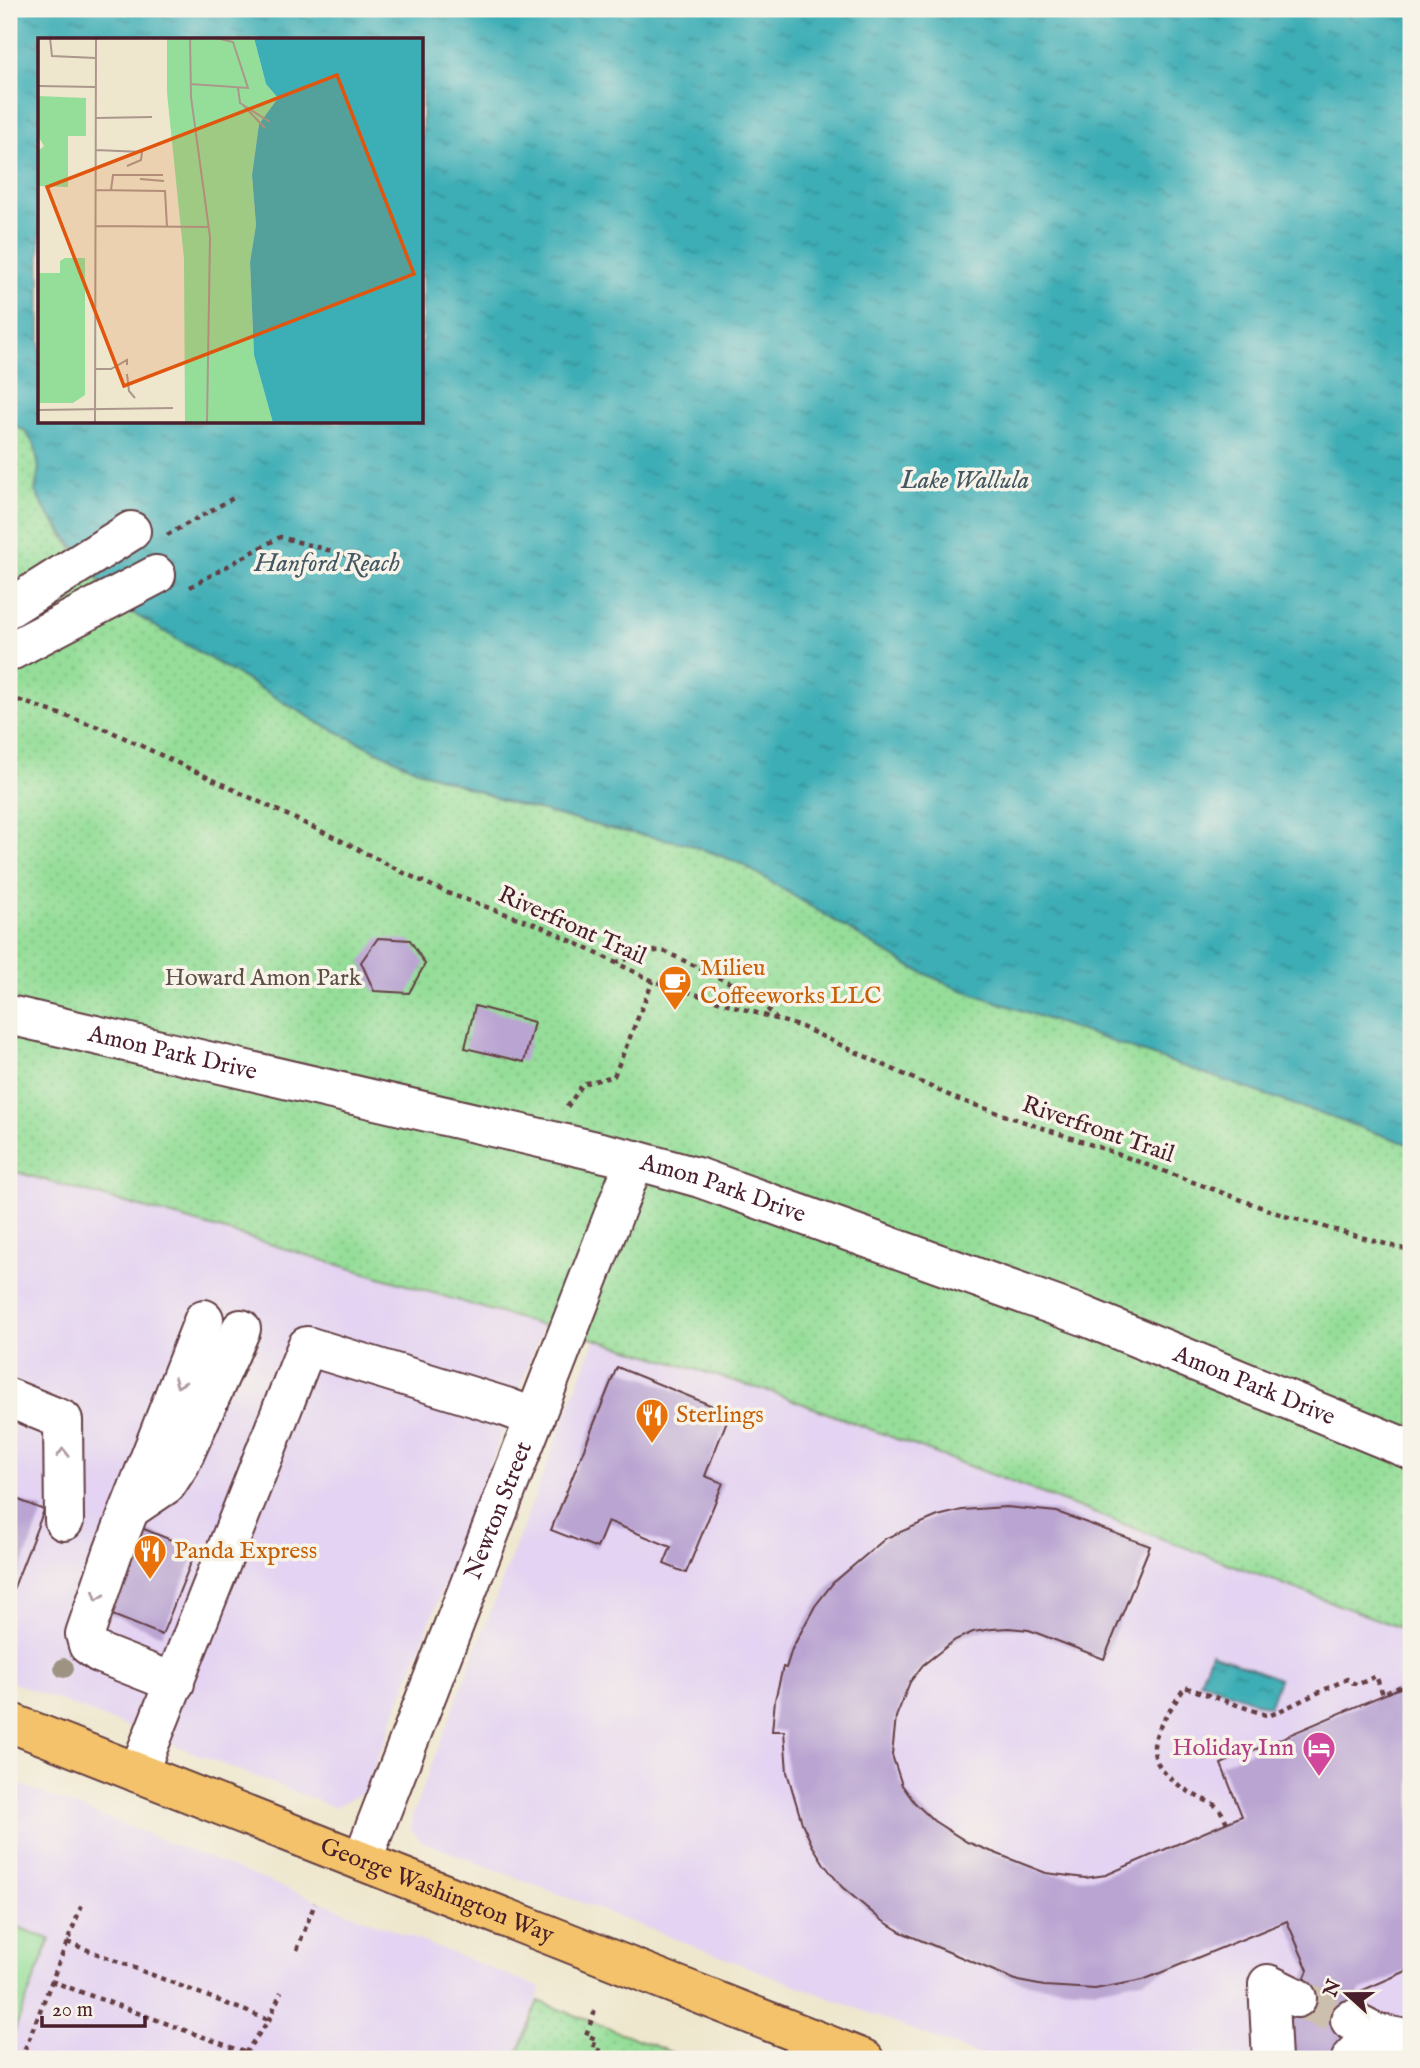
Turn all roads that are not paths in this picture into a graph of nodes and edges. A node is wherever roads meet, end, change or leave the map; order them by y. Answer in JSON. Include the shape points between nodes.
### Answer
{"nodes":[{"id":1,"x":131,"y":531,"type":"dead end"},
{"id":2,"x":170,"y":582,"type":"road end"},
{"id":3,"x":9,"y":608,"type":"edge"},
{"id":4,"x":9,"y":652,"type":"edge"},
{"id":5,"x":9,"y":1015,"type":"edge"},
{"id":6,"x":635,"y":1160,"type":"junction"},
{"id":7,"x":204,"y":1320,"type":"dead end"},
{"id":8,"x":241,"y":1329,"type":"dead end"},
{"id":9,"x":9,"y":1398,"type":"edge"},
{"id":10,"x":535,"y":1418,"type":"junction"},
{"id":11,"x":1411,"y":1450,"type":"edge"},
{"id":12,"x":130,"y":1509,"type":"junction"},
{"id":13,"x":65,"y":1521,"type":"dead end"},
{"id":14,"x":175,"y":1683,"type":"junction"},
{"id":15,"x":9,"y":1722,"type":"edge"},
{"id":16,"x":138,"y":1773,"type":"junction"},
{"id":17,"x":362,"y":1861,"type":"junction"},
{"id":18,"x":1283,"y":1991,"type":"dead end"},
{"id":19,"x":864,"y":2059,"type":"edge"},
{"id":20,"x":1272,"y":2059,"type":"edge"}],
"edges":[{"from":1,"to":3,"type":"street"},
{"from":2,"to":4,"type":"street"},
{"from":5,"to":6,"type":"street","name":"Amon Park Drive"},
{"from":6,"to":10,"type":"street","name":"Newton Street"},
{"from":6,"to":11,"type":"street","name":"Amon Park Drive","via":[[700,1178],[1084,1317]]},
{"from":7,"to":12,"type":"street","one_way":true},
{"from":8,"to":12,"type":"street","via":[[180,1464],[167,1483]]},
{"from":13,"to":9,"type":"street","one_way":true,"via":[[63,1420]]},
{"from":10,"to":14,"type":"street","via":[[307,1346]]},
{"from":10,"to":17,"type":"street","name":"Newton Street"},
{"from":12,"to":14,"type":"street","one_way":true,"via":[[85,1634],[88,1645],[99,1653]]},
{"from":14,"to":16,"type":"street"},
{"from":15,"to":16,"type":"main road","name":"George Washington Way"},
{"from":16,"to":17,"type":"main road","name":"George Washington Way"},
{"from":17,"to":19,"type":"main road","name":"George Washington Way"},
{"from":18,"to":20,"type":"street"}]}
